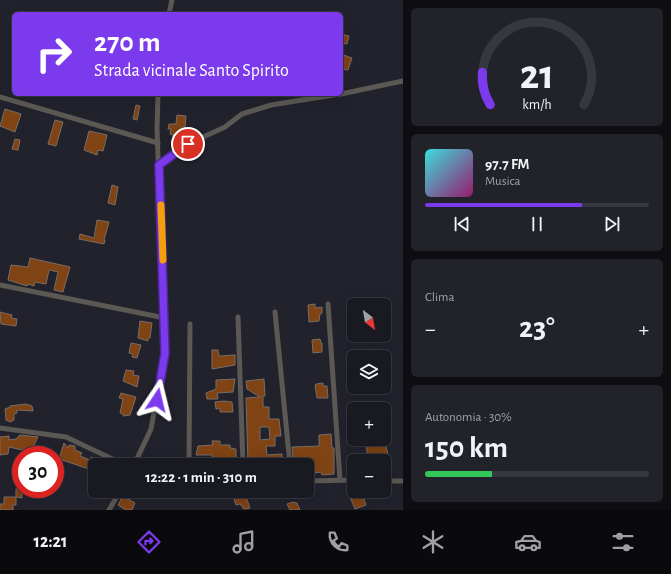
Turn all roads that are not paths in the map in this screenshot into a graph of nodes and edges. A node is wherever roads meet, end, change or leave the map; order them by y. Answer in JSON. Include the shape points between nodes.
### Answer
{"nodes":[{"id":1,"x":172,"y":0,"type":"edge"},
{"id":2,"x":169,"y":12,"type":"edge"},
{"id":3,"x":403,"y":81,"type":"edge"},
{"id":4,"x":343,"y":93,"type":"edge"},
{"id":5,"x":158,"y":96,"type":"edge"},
{"id":6,"x":327,"y":96,"type":"edge"},
{"id":7,"x":0,"y":97,"type":"edge"},
{"id":8,"x":158,"y":143,"type":"junction"},
{"id":9,"x":159,"y":165,"type":"junction"},
{"id":10,"x":0,"y":285,"type":"edge"},
{"id":11,"x":328,"y":304,"type":"dead end"},
{"id":12,"x":275,"y":312,"type":"dead end"},
{"id":13,"x":238,"y":317,"type":"dead end"},
{"id":14,"x":165,"y":318,"type":"junction"},
{"id":15,"x":190,"y":324,"type":"dead end"},
{"id":16,"x":0,"y":428,"type":"edge"},
{"id":17,"x":110,"y":458,"type":"edge"},
{"id":18,"x":137,"y":458,"type":"edge"},
{"id":19,"x":189,"y":458,"type":"edge"},
{"id":20,"x":243,"y":458,"type":"edge"},
{"id":21,"x":289,"y":458,"type":"edge"},
{"id":22,"x":340,"y":480,"type":"junction"},
{"id":23,"x":347,"y":480,"type":"edge"},
{"id":24,"x":391,"y":480,"type":"edge"},
{"id":25,"x":403,"y":480,"type":"edge"},
{"id":26,"x":314,"y":481,"type":"edge"},
{"id":27,"x":116,"y":498,"type":"edge"},
{"id":28,"x":109,"y":510,"type":"edge"}],
"edges":[{"from":1,"to":2,"type":"street"},
{"from":3,"to":4,"type":"street"},
{"from":5,"to":8,"type":"street"},
{"from":6,"to":9,"type":"street","via":[[271,105],[242,114],[225,127],[188,144]]},
{"from":7,"to":8,"type":"street"},
{"from":8,"to":9,"type":"street"},
{"from":9,"to":14,"type":"street"},
{"from":10,"to":14,"type":"street"},
{"from":11,"to":22,"type":"street"},
{"from":12,"to":21,"type":"street"},
{"from":13,"to":20,"type":"street"},
{"from":14,"to":18,"type":"street","via":[[165,353],[152,422]]},
{"from":15,"to":19,"type":"street"},
{"from":16,"to":17,"type":"street","via":[[66,437]]},
{"from":22,"to":23,"type":"street"},
{"from":22,"to":26,"type":"street"},
{"from":24,"to":25,"type":"street"},
{"from":27,"to":28,"type":"street"}]}
